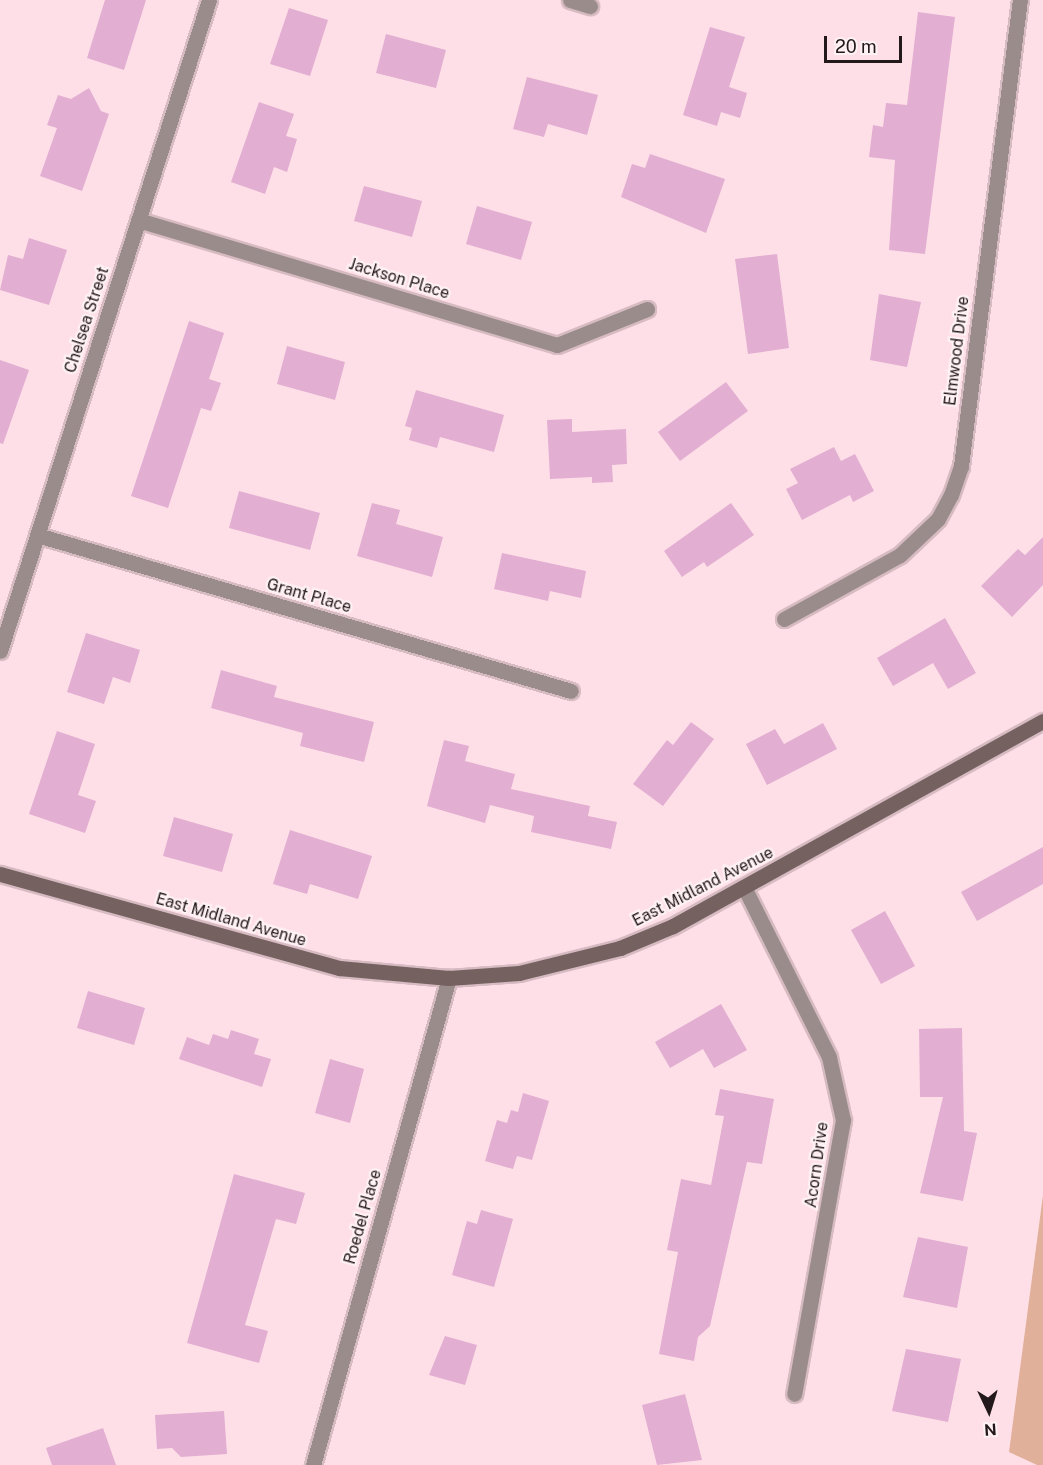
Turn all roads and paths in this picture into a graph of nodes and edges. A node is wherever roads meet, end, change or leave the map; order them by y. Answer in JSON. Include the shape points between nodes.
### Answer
{"nodes":[{"id":1,"x":209,"y":0,"type":"edge"},
{"id":2,"x":570,"y":0,"type":"edge"},
{"id":3,"x":1020,"y":0,"type":"edge"},
{"id":4,"x":590,"y":6,"type":"dead end"},
{"id":5,"x":138,"y":220,"type":"junction"},
{"id":6,"x":647,"y":309,"type":"dead end"},
{"id":7,"x":37,"y":534,"type":"junction"},
{"id":8,"x":784,"y":619,"type":"dead end"},
{"id":9,"x":0,"y":651,"type":"edge"},
{"id":10,"x":571,"y":692,"type":"dead end"},
{"id":11,"x":1043,"y":722,"type":"edge"},
{"id":12,"x":0,"y":874,"type":"edge"},
{"id":13,"x":745,"y":889,"type":"junction"},
{"id":14,"x":449,"y":978,"type":"junction"},
{"id":15,"x":794,"y":1394,"type":"dead end"},
{"id":16,"x":313,"y":1465,"type":"edge"}],
"edges":[{"from":1,"to":5,"type":"street","name":"Chelsea Street"},
{"from":2,"to":4,"type":"street"},
{"from":3,"to":8,"type":"street","name":"Elmwood Drive","via":[[961,466],[951,495],[938,519],[900,555]]},
{"from":5,"to":6,"type":"street","name":"Jackson Place","via":[[557,345]]},
{"from":5,"to":7,"type":"street","name":"Chelsea Street"},
{"from":7,"to":9,"type":"street","name":"Chelsea Street"},
{"from":7,"to":10,"type":"street","name":"Grant Place"},
{"from":11,"to":13,"type":"street","name":"East Midland Avenue"},
{"from":12,"to":14,"type":"street","name":"East Midland Avenue","via":[[314,962],[395,976]]},
{"from":13,"to":14,"type":"street","name":"East Midland Avenue","via":[[620,948],[519,973]]},
{"from":13,"to":15,"type":"street","name":"Acorn Drive","via":[[829,1057],[843,1120]]},
{"from":14,"to":16,"type":"street","name":"Roedel Place"}]}
